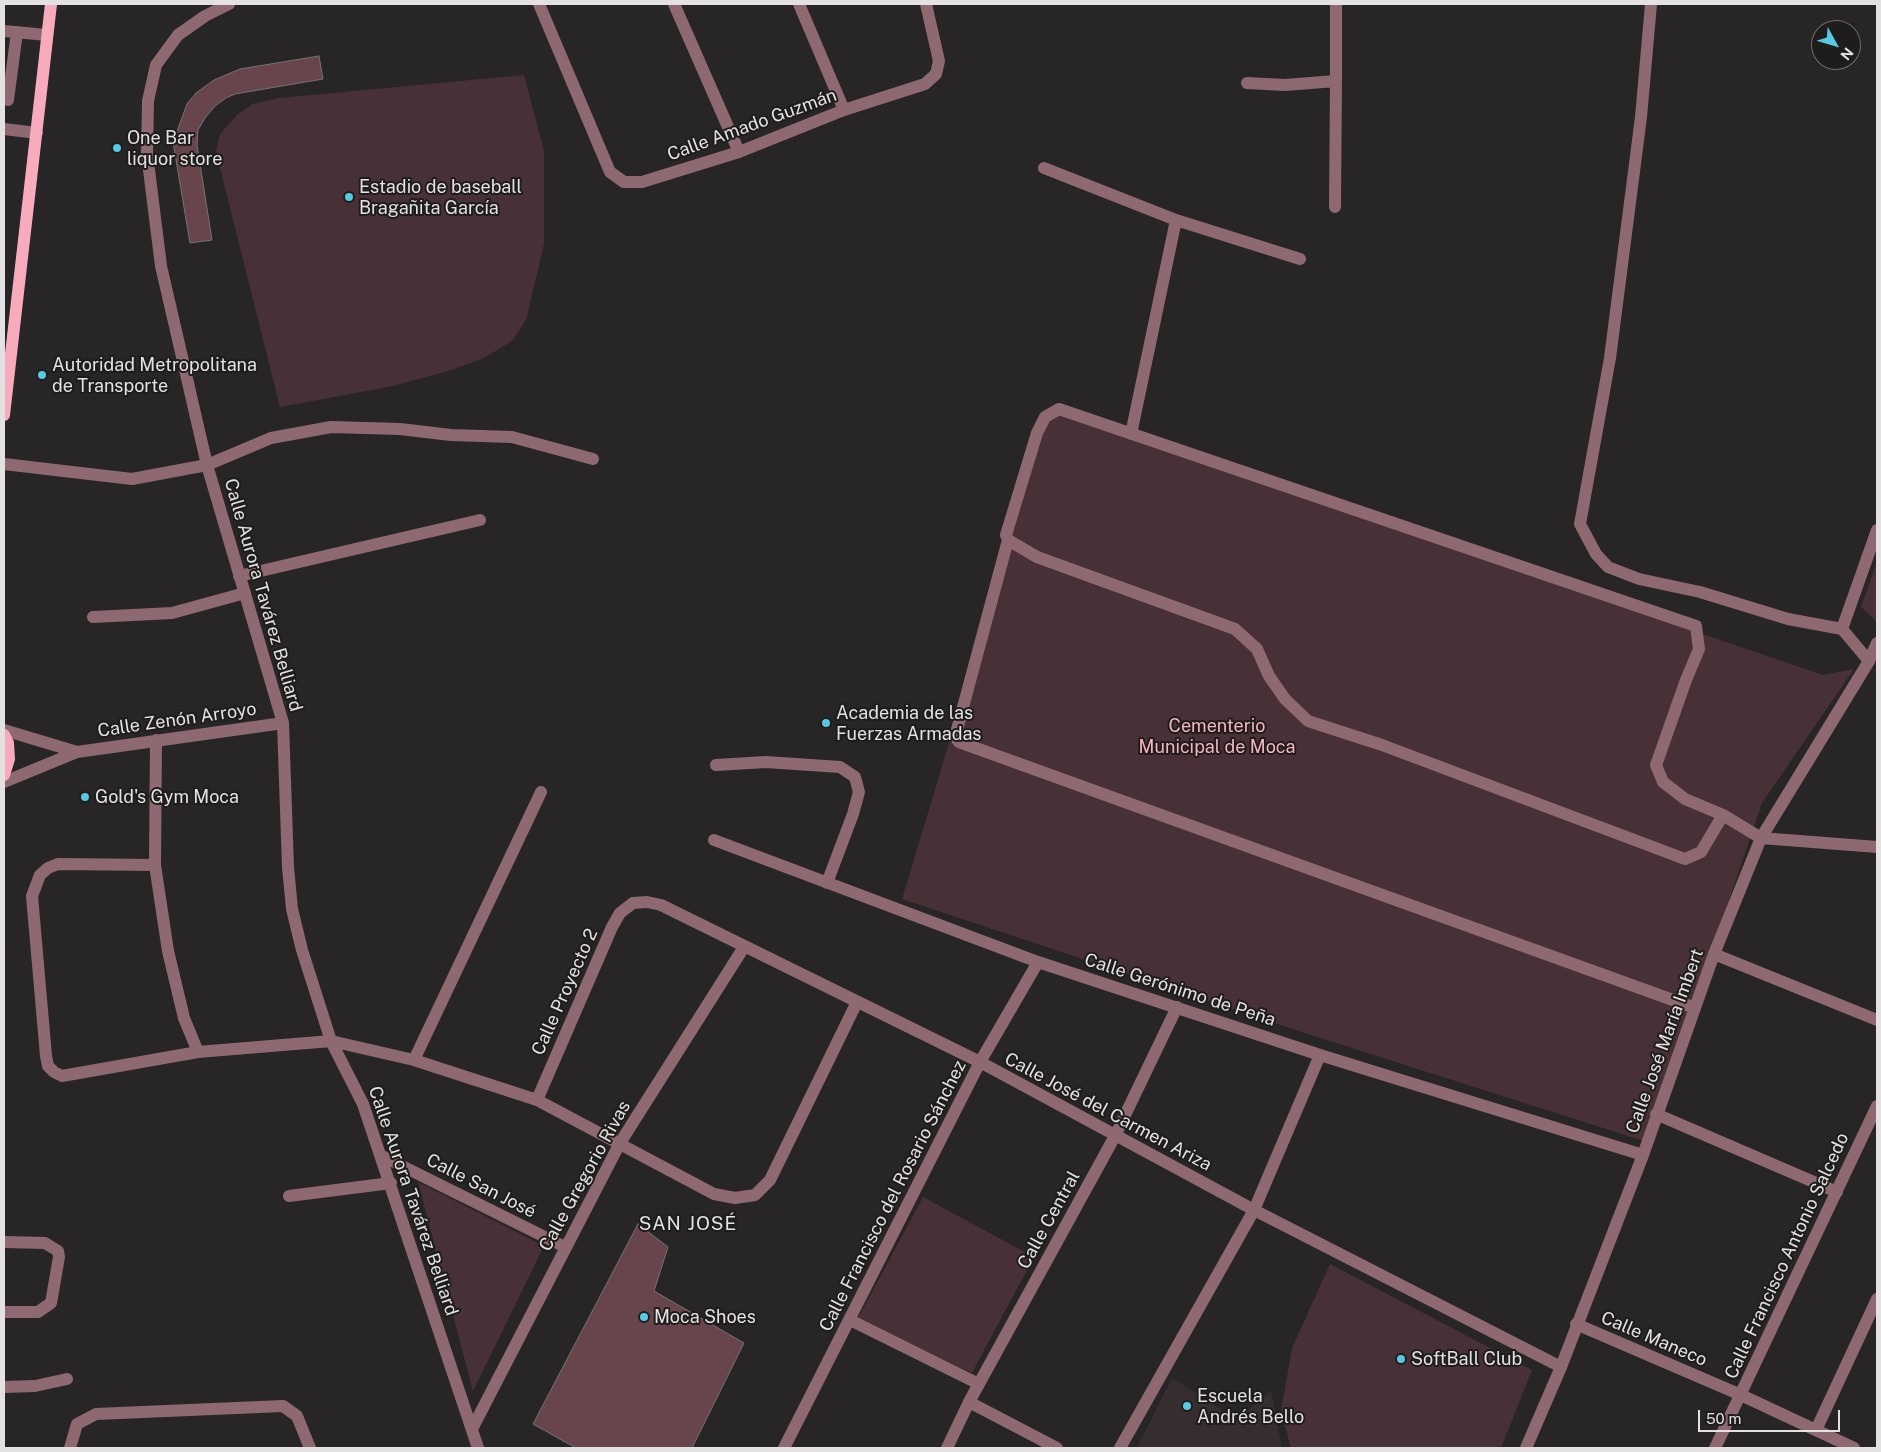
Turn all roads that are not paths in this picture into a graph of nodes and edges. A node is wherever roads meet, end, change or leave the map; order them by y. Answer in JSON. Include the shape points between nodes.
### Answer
{"nodes":[{"id":1,"x":51,"y":4,"type":"edge"},
{"id":2,"x":229,"y":4,"type":"edge"},
{"id":3,"x":539,"y":4,"type":"edge"},
{"id":4,"x":674,"y":4,"type":"edge"},
{"id":5,"x":799,"y":4,"type":"edge"},
{"id":6,"x":926,"y":4,"type":"edge"},
{"id":7,"x":1336,"y":4,"type":"edge"},
{"id":8,"x":1651,"y":4,"type":"edge"},
{"id":9,"x":4,"y":31,"type":"edge"},
{"id":10,"x":17,"y":32,"type":"junction"},
{"id":11,"x":47,"y":36,"type":"junction"},
{"id":12,"x":1336,"y":81,"type":"junction"},
{"id":13,"x":1247,"y":83,"type":"dead end"},
{"id":14,"x":8,"y":100,"type":"dead end"},
{"id":15,"x":844,"y":110,"type":"junction"},
{"id":16,"x":4,"y":128,"type":"edge"},
{"id":17,"x":37,"y":133,"type":"junction"},
{"id":18,"x":739,"y":152,"type":"junction"},
{"id":19,"x":1044,"y":168,"type":"dead end"},
{"id":20,"x":1334,"y":206,"type":"dead end"},
{"id":21,"x":1176,"y":220,"type":"junction"},
{"id":22,"x":1300,"y":259,"type":"dead end"},
{"id":23,"x":4,"y":415,"type":"edge"},
{"id":24,"x":1132,"y":434,"type":"junction"},
{"id":25,"x":593,"y":460,"type":"dead end"},
{"id":26,"x":4,"y":464,"type":"edge"},
{"id":27,"x":206,"y":465,"type":"junction"},
{"id":28,"x":480,"y":520,"type":"dead end"},
{"id":29,"x":1877,"y":530,"type":"edge"},
{"id":30,"x":1008,"y":540,"type":"junction"},
{"id":31,"x":239,"y":576,"type":"junction"},
{"id":32,"x":245,"y":594,"type":"junction"},
{"id":33,"x":93,"y":617,"type":"dead end"},
{"id":34,"x":1842,"y":629,"type":"junction"},
{"id":35,"x":1877,"y":643,"type":"edge"},
{"id":36,"x":1869,"y":661,"type":"junction"},
{"id":37,"x":283,"y":723,"type":"junction"},
{"id":38,"x":4,"y":730,"type":"edge"},
{"id":39,"x":4,"y":735,"type":"edge"},
{"id":40,"x":156,"y":740,"type":"junction"},
{"id":41,"x":76,"y":752,"type":"junction"},
{"id":42,"x":716,"y":765,"type":"dead end"},
{"id":43,"x":4,"y":775,"type":"edge"},
{"id":44,"x":4,"y":782,"type":"edge"},
{"id":45,"x":541,"y":792,"type":"dead end"},
{"id":46,"x":1723,"y":815,"type":"junction"},
{"id":47,"x":1761,"y":838,"type":"junction"},
{"id":48,"x":714,"y":840,"type":"dead end"},
{"id":49,"x":1877,"y":847,"type":"edge"},
{"id":50,"x":155,"y":865,"type":"junction"},
{"id":51,"x":827,"y":883,"type":"junction"},
{"id":52,"x":633,"y":903,"type":"joint"},
{"id":53,"x":744,"y":947,"type":"junction"},
{"id":54,"x":1714,"y":954,"type":"junction"},
{"id":55,"x":1038,"y":962,"type":"junction"},
{"id":56,"x":857,"y":1002,"type":"junction"},
{"id":57,"x":1177,"y":1007,"type":"junction"},
{"id":58,"x":1695,"y":1008,"type":"junction"},
{"id":59,"x":1877,"y":1020,"type":"edge"},
{"id":60,"x":331,"y":1041,"type":"junction"},
{"id":61,"x":198,"y":1052,"type":"junction"},
{"id":62,"x":1320,"y":1055,"type":"junction"},
{"id":63,"x":414,"y":1060,"type":"junction"},
{"id":64,"x":980,"y":1062,"type":"junction"},
{"id":65,"x":537,"y":1100,"type":"junction"},
{"id":66,"x":1877,"y":1106,"type":"edge"},
{"id":67,"x":1656,"y":1114,"type":"junction"},
{"id":68,"x":1115,"y":1136,"type":"junction"},
{"id":69,"x":620,"y":1143,"type":"junction"},
{"id":70,"x":1642,"y":1155,"type":"junction"},
{"id":71,"x":382,"y":1156,"type":"junction"},
{"id":72,"x":391,"y":1183,"type":"junction"},
{"id":73,"x":1837,"y":1192,"type":"junction"},
{"id":74,"x":289,"y":1196,"type":"dead end"},
{"id":75,"x":1254,"y":1210,"type":"junction"},
{"id":76,"x":4,"y":1242,"type":"edge"},
{"id":77,"x":565,"y":1247,"type":"junction"},
{"id":78,"x":1877,"y":1299,"type":"edge"},
{"id":79,"x":4,"y":1312,"type":"edge"},
{"id":80,"x":850,"y":1320,"type":"junction"},
{"id":81,"x":1576,"y":1324,"type":"junction"},
{"id":82,"x":1561,"y":1367,"type":"junction"},
{"id":83,"x":67,"y":1379,"type":"dead end"},
{"id":84,"x":979,"y":1384,"type":"junction"},
{"id":85,"x":4,"y":1387,"type":"edge"},
{"id":86,"x":1741,"y":1395,"type":"junction"},
{"id":87,"x":969,"y":1402,"type":"junction"},
{"id":88,"x":472,"y":1429,"type":"junction"},
{"id":89,"x":1816,"y":1430,"type":"junction"},
{"id":90,"x":70,"y":1448,"type":"edge"},
{"id":91,"x":310,"y":1448,"type":"edge"},
{"id":92,"x":478,"y":1448,"type":"edge"},
{"id":93,"x":784,"y":1448,"type":"edge"},
{"id":94,"x":947,"y":1448,"type":"edge"},
{"id":95,"x":1057,"y":1448,"type":"edge"},
{"id":96,"x":1120,"y":1448,"type":"edge"},
{"id":97,"x":1526,"y":1448,"type":"edge"},
{"id":98,"x":1715,"y":1448,"type":"edge"},
{"id":99,"x":1854,"y":1448,"type":"edge"}],
"edges":[{"from":1,"to":11,"type":"main road"},
{"from":2,"to":27,"type":"street","name":"Calle Aurora Tavárez Belliard","via":[[178,35],[156,65],[148,101],[147,154],[160,266]]},
{"from":3,"to":18,"type":"street","name":"Calle Amado Guzmán","via":[[610,172],[624,182],[642,182]]},
{"from":4,"to":18,"type":"street"},
{"from":5,"to":15,"type":"street"},
{"from":6,"to":15,"type":"street","name":"Calle Amado Guzmán","via":[[939,60],[936,74],[925,84]]},
{"from":7,"to":12,"type":"street"},
{"from":8,"to":34,"type":"street","via":[[1641,117],[1610,358],[1580,524],[1596,554],[1608,567],[1639,580],[1700,592],[1788,619]]},
{"from":9,"to":10,"type":"street"},
{"from":10,"to":11,"type":"street"},
{"from":10,"to":14,"type":"street"},
{"from":11,"to":17,"type":"main road"},
{"from":12,"to":13,"type":"street","via":[[1285,85]]},
{"from":12,"to":20,"type":"street"},
{"from":15,"to":18,"type":"street","name":"Calle Amado Guzmán"},
{"from":16,"to":17,"type":"street"},
{"from":17,"to":23,"type":"main road"},
{"from":19,"to":21,"type":"street"},
{"from":21,"to":22,"type":"street"},
{"from":21,"to":24,"type":"street"},
{"from":24,"to":30,"type":"street","via":[[1059,409],[1045,417],[1037,433],[1006,535]]},
{"from":24,"to":46,"type":"street","via":[[1696,626],[1699,648],[1656,765],[1663,782],[1685,799]]},
{"from":25,"to":27,"type":"street","via":[[512,437],[331,427],[271,438]]},
{"from":26,"to":27,"type":"street","via":[[132,479]]},
{"from":27,"to":31,"type":"street","name":"Calle Aurora Tavárez Belliard"},
{"from":28,"to":31,"type":"street"},
{"from":29,"to":34,"type":"street"},
{"from":30,"to":46,"type":"street","via":[[1037,557],[1235,629],[1257,649],[1269,676],[1285,699],[1308,720],[1685,859],[1701,852]]},
{"from":30,"to":58,"type":"street","via":[[955,737],[959,742]]},
{"from":31,"to":32,"type":"street","name":"Calle Aurora Tavárez Belliard"},
{"from":32,"to":33,"type":"street","via":[[172,613]]},
{"from":32,"to":37,"type":"street","name":"Calle Aurora Tavárez Belliard"},
{"from":34,"to":36,"type":"street"},
{"from":35,"to":36,"type":"street","name":"Calle José María Imbert"},
{"from":36,"to":47,"type":"street","name":"Calle José María Imbert"},
{"from":37,"to":40,"type":"street","name":"Calle Zenón Arroyo"},
{"from":37,"to":60,"type":"street","name":"Calle Aurora Tavárez Belliard","via":[[292,909]]},
{"from":38,"to":41,"type":"street","name":"Calle Zenón Arroyo"},
{"from":39,"to":43,"type":"main road","via":[[9,758]]},
{"from":40,"to":41,"type":"street","name":"Calle Zenón Arroyo"},
{"from":40,"to":50,"type":"street"},
{"from":41,"to":44,"type":"street","name":"Calle Zenón Arroyo"},
{"from":42,"to":51,"type":"street","via":[[766,762],[840,767],[855,777],[859,792]]},
{"from":45,"to":63,"type":"street"},
{"from":46,"to":47,"type":"street"},
{"from":47,"to":49,"type":"street"},
{"from":47,"to":54,"type":"street","name":"Calle José María Imbert"},
{"from":48,"to":51,"type":"street","name":"Calle Gerónimo de Peña"},
{"from":50,"to":61,"type":"street","via":[[168,951],[184,1018]]},
{"from":50,"to":61,"type":"street","via":[[58,864],[40,875],[32,896],[48,1066],[62,1076]]},
{"from":51,"to":55,"type":"street","name":"Calle Gerónimo de Peña"},
{"from":52,"to":53,"type":"street","name":"Calle José del Carmen Ariza","via":[[661,905]]},
{"from":52,"to":65,"type":"street","name":"Calle Proyecto 2","via":[[620,913],[612,927]]},
{"from":53,"to":56,"type":"street","name":"Calle José del Carmen Ariza"},
{"from":53,"to":69,"type":"street","name":"Calle Gregorio Rivas"},
{"from":54,"to":58,"type":"street","name":"Calle José María Imbert"},
{"from":54,"to":59,"type":"street"},
{"from":55,"to":57,"type":"street","name":"Calle Gerónimo de Peña"},
{"from":55,"to":64,"type":"street","name":"Calle Francisco del Rosario Sánchez"},
{"from":56,"to":64,"type":"street","name":"Calle José del Carmen Ariza"},
{"from":56,"to":69,"type":"street","via":[[770,1180],[755,1195],[735,1198],[714,1194]]},
{"from":57,"to":62,"type":"street","name":"Calle Gerónimo de Peña"},
{"from":57,"to":68,"type":"street","name":"Calle Central"},
{"from":58,"to":67,"type":"street","name":"Calle José María Imbert"},
{"from":60,"to":61,"type":"street"},
{"from":60,"to":63,"type":"street"},
{"from":60,"to":71,"type":"street","name":"Calle Aurora Tavárez Belliard","via":[[363,1104]]},
{"from":62,"to":70,"type":"street","name":"Calle Gerónimo de Peña"},
{"from":62,"to":75,"type":"street"},
{"from":63,"to":65,"type":"street"},
{"from":64,"to":68,"type":"street","name":"Calle José del Carmen Ariza"},
{"from":64,"to":80,"type":"street","name":"Calle Francisco del Rosario Sánchez"},
{"from":65,"to":69,"type":"street"},
{"from":66,"to":73,"type":"street","name":"Calle Francisco Antonio Salcedo"},
{"from":67,"to":70,"type":"street","name":"Calle José María Imbert"},
{"from":67,"to":73,"type":"street"},
{"from":68,"to":75,"type":"street","name":"Calle José del Carmen Ariza"},
{"from":68,"to":84,"type":"street","name":"Calle Central"},
{"from":69,"to":77,"type":"street","name":"Calle Gregorio Rivas"},
{"from":70,"to":81,"type":"street","name":"Calle José María Imbert"},
{"from":71,"to":72,"type":"street","name":"Calle Aurora Tavárez Belliard"},
{"from":71,"to":77,"type":"street","name":"Calle San José"},
{"from":72,"to":74,"type":"street"},
{"from":72,"to":88,"type":"street","name":"Calle Aurora Tavárez Belliard"},
{"from":73,"to":86,"type":"street","name":"Calle Francisco Antonio Salcedo"},
{"from":75,"to":82,"type":"street","name":"Calle José del Carmen Ariza"},
{"from":75,"to":96,"type":"street"},
{"from":76,"to":79,"type":"street","via":[[45,1243],[58,1251],[60,1257],[50,1303],[38,1312]]},
{"from":77,"to":88,"type":"street","name":"Calle Gregorio Rivas"},
{"from":78,"to":89,"type":"street"},
{"from":80,"to":84,"type":"street"},
{"from":80,"to":93,"type":"street","name":"Calle Francisco del Rosario Sánchez"},
{"from":81,"to":82,"type":"street","name":"Calle José María Imbert"},
{"from":81,"to":86,"type":"street","name":"Calle Maneco"},
{"from":82,"to":97,"type":"street","name":"Calle José María Imbert"},
{"from":83,"to":85,"type":"street","via":[[34,1386]]},
{"from":84,"to":87,"type":"street","name":"Calle Central"},
{"from":86,"to":89,"type":"street","name":"Calle Maneco"},
{"from":86,"to":98,"type":"street","name":"Calle Francisco Antonio Salcedo"},
{"from":87,"to":94,"type":"street","name":"Calle Central"},
{"from":87,"to":95,"type":"street"},
{"from":88,"to":92,"type":"street","name":"Calle Aurora Tavárez Belliard"},
{"from":89,"to":99,"type":"street","name":"Calle Maneco"},
{"from":90,"to":91,"type":"street","via":[[77,1424],[96,1414],[274,1406],[283,1406],[297,1416]]}]}
